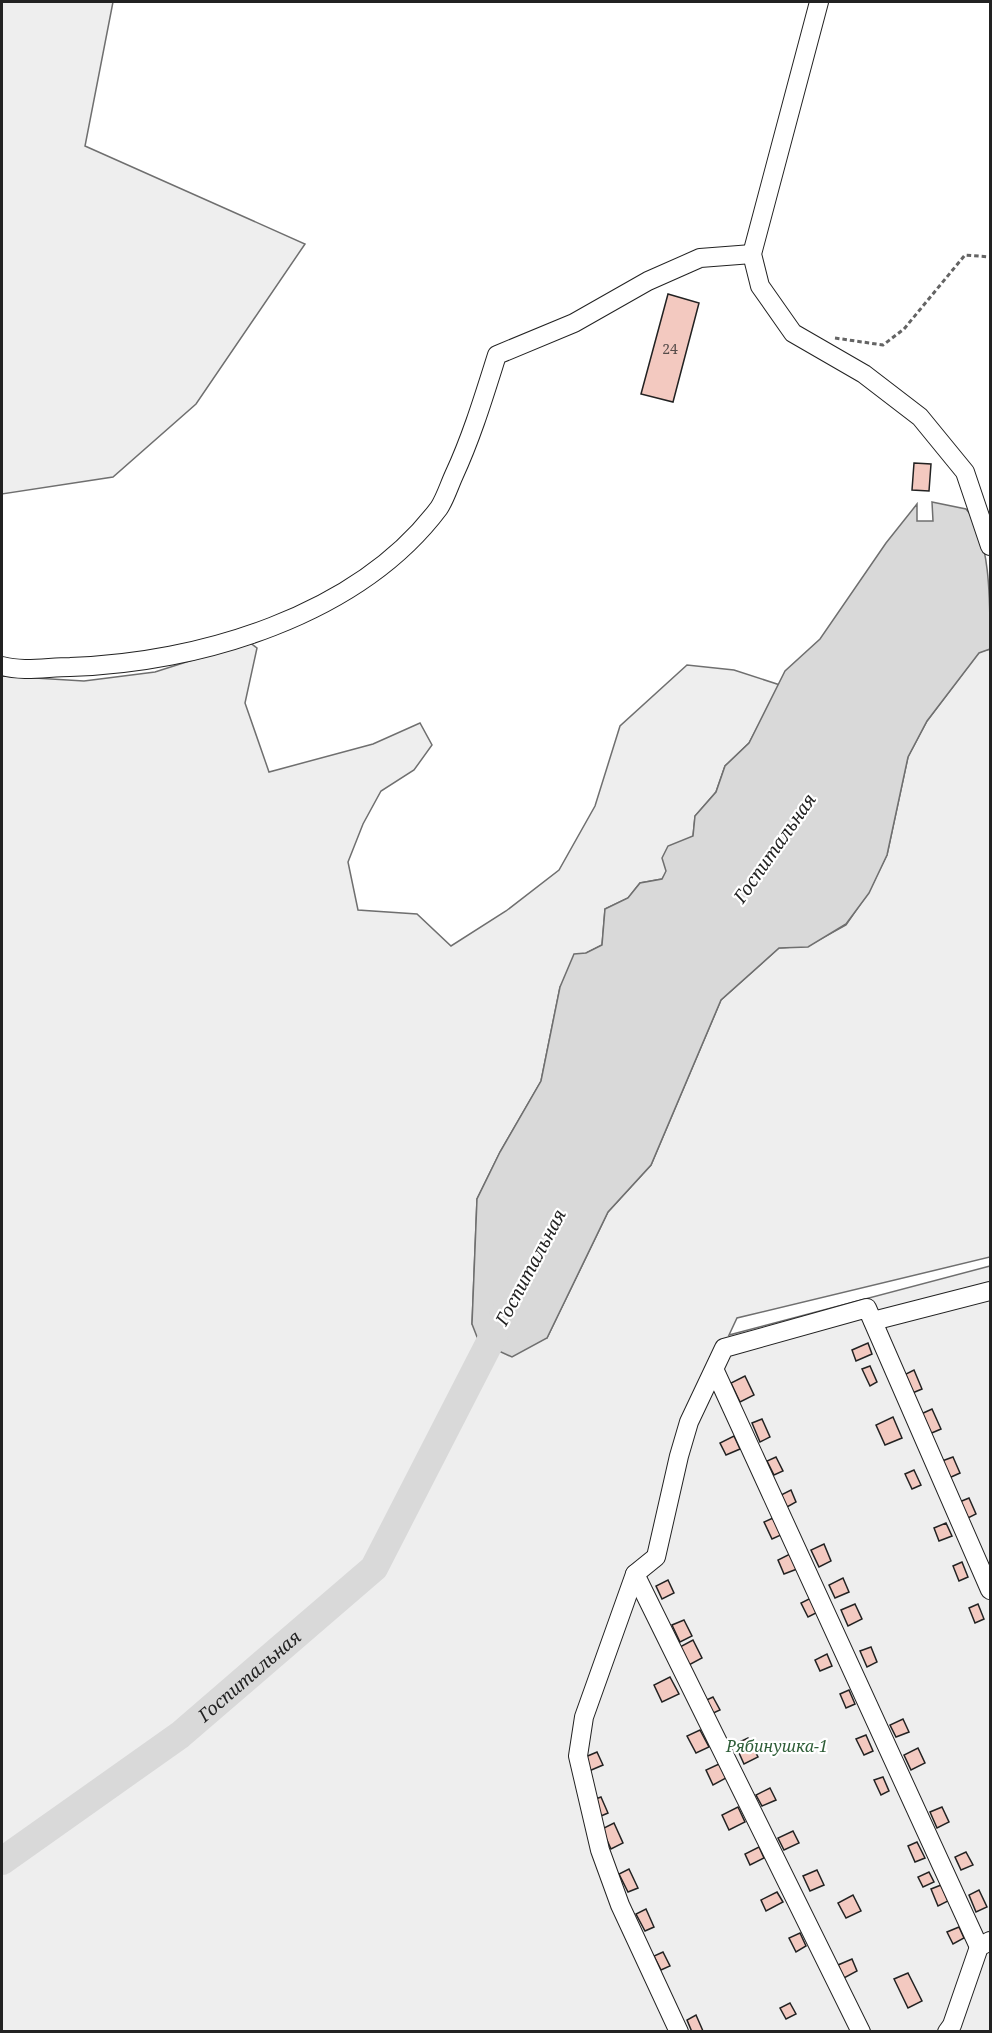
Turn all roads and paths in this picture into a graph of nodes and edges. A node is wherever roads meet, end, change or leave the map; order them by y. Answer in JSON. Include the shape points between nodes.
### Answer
{"nodes":[{"id":1,"x":819,"y":2,"type":"edge"},
{"id":2,"x":752,"y":254,"type":"junction"},
{"id":3,"x":990,"y":257,"type":"edge"},
{"id":4,"x":810,"y":343,"type":"junction"},
{"id":5,"x":990,"y":546,"type":"edge"},
{"id":6,"x":2,"y":666,"type":"edge"},
{"id":7,"x":990,"y":1291,"type":"edge"},
{"id":8,"x":873,"y":1321,"type":"junction"},
{"id":9,"x":715,"y":1371,"type":"junction"},
{"id":10,"x":635,"y":1574,"type":"junction"},
{"id":11,"x":990,"y":1590,"type":"edge"},
{"id":12,"x":985,"y":1944,"type":"edge"},
{"id":13,"x":679,"y":2031,"type":"edge"},
{"id":14,"x":861,"y":2031,"type":"edge"},
{"id":15,"x":947,"y":2031,"type":"edge"}],
"edges":[{"from":1,"to":2,"type":"street"},
{"from":2,"to":4,"type":"street","via":[[760,286],[793,333]]},
{"from":2,"to":6,"type":"street","via":[[700,258],[648,281],[574,323],[497,355],[470,440],[440,506],[400,553],[351,587],[284,622],[195,652],[105,666]]},
{"from":3,"to":4,"type":"path","via":[[965,255],[904,329],[883,345],[841,337]]},
{"from":4,"to":5,"type":"street","via":[[864,374],[920,417],[965,472]]},
{"from":7,"to":8,"type":"street"},
{"from":8,"to":9,"type":"street","via":[[867,1308],[724,1348]]},
{"from":8,"to":11,"type":"street"},
{"from":9,"to":10,"type":"street","via":[[689,1422],[656,1557]]},
{"from":9,"to":12,"type":"street"},
{"from":10,"to":13,"type":"street","via":[[584,1717],[578,1756],[600,1850],[620,1905]]},
{"from":10,"to":14,"type":"street"},
{"from":12,"to":15,"type":"street"}]}
